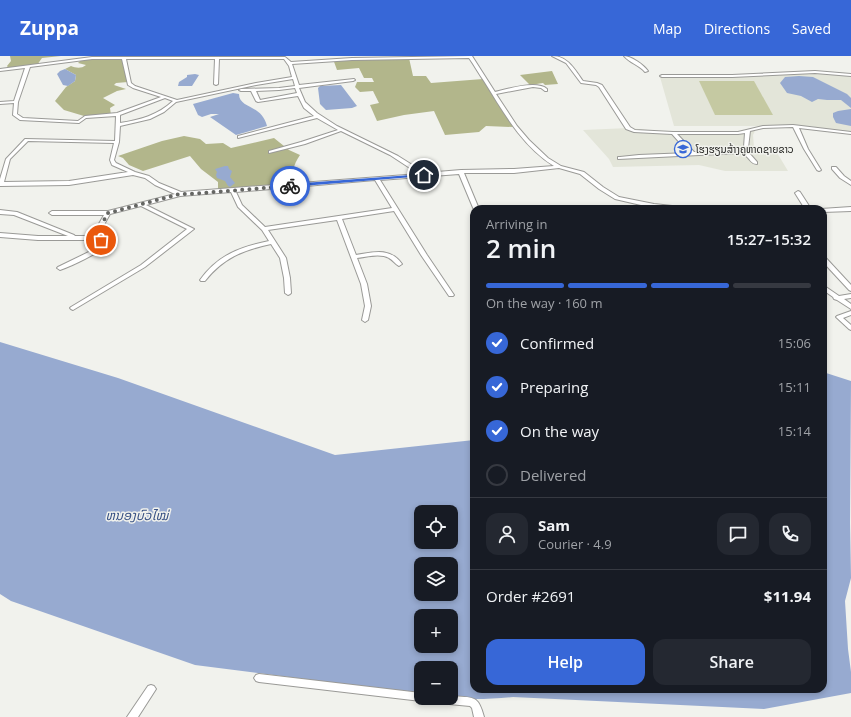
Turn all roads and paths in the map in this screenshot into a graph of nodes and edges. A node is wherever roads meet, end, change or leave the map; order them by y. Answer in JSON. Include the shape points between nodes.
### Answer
{"nodes":[{"id":1,"x":470,"y":56,"type":"edge"},
{"id":2,"x":554,"y":56,"type":"edge"},
{"id":3,"x":626,"y":56,"type":"edge"},
{"id":4,"x":92,"y":57,"type":"edge"},
{"id":5,"x":179,"y":57,"type":"edge"},
{"id":6,"x":124,"y":58,"type":"junction"},
{"id":7,"x":217,"y":58,"type":"junction"},
{"id":8,"x":291,"y":63,"type":"junction"},
{"id":9,"x":28,"y":66,"type":"junction"},
{"id":10,"x":0,"y":70,"type":"edge"},
{"id":11,"x":646,"y":71,"type":"dead end"},
{"id":12,"x":851,"y":75,"type":"edge"},
{"id":13,"x":662,"y":76,"type":"dead end"},
{"id":14,"x":294,"y":78,"type":"junction"},
{"id":15,"x":353,"y":80,"type":"dead end"},
{"id":16,"x":216,"y":84,"type":"dead end"},
{"id":17,"x":297,"y":86,"type":"junction"},
{"id":18,"x":232,"y":90,"type":"junction"},
{"id":19,"x":252,"y":90,"type":"junction"},
{"id":20,"x":545,"y":90,"type":"dead end"},
{"id":21,"x":494,"y":93,"type":"junction"},
{"id":22,"x":300,"y":94,"type":"junction"},
{"id":23,"x":165,"y":97,"type":"junction"},
{"id":24,"x":175,"y":101,"type":"junction"},
{"id":25,"x":16,"y":102,"type":"junction"},
{"id":26,"x":0,"y":103,"type":"edge"},
{"id":27,"x":118,"y":114,"type":"junction"},
{"id":28,"x":318,"y":116,"type":"junction"},
{"id":29,"x":118,"y":125,"type":"junction"},
{"id":30,"x":796,"y":127,"type":"junction"},
{"id":31,"x":341,"y":130,"type":"junction"},
{"id":32,"x":748,"y":131,"type":"junction"},
{"id":33,"x":673,"y":133,"type":"junction"},
{"id":34,"x":851,"y":133,"type":"edge"},
{"id":35,"x":240,"y":137,"type":"dead end"},
{"id":36,"x":117,"y":142,"type":"junction"},
{"id":37,"x":271,"y":152,"type":"dead end"},
{"id":38,"x":740,"y":152,"type":"junction"},
{"id":39,"x":694,"y":155,"type":"junction"},
{"id":40,"x":620,"y":158,"type":"dead end"},
{"id":41,"x":755,"y":163,"type":"dead end"},
{"id":42,"x":559,"y":167,"type":"junction"},
{"id":43,"x":834,"y":168,"type":"dead end"},
{"id":44,"x":819,"y":170,"type":"dead end"},
{"id":45,"x":461,"y":172,"type":"junction"},
{"id":46,"x":133,"y":173,"type":"junction"},
{"id":47,"x":424,"y":175,"type":"junction"},
{"id":48,"x":377,"y":179,"type":"junction"},
{"id":49,"x":851,"y":183,"type":"edge"},
{"id":50,"x":1,"y":184,"type":"edge"},
{"id":51,"x":233,"y":191,"type":"junction"},
{"id":52,"x":798,"y":193,"type":"dead end"},
{"id":53,"x":180,"y":194,"type":"junction"},
{"id":54,"x":626,"y":201,"type":"junction"},
{"id":55,"x":143,"y":205,"type":"junction"},
{"id":56,"x":474,"y":205,"type":"edge"},
{"id":57,"x":627,"y":205,"type":"edge"},
{"id":58,"x":654,"y":205,"type":"edge"},
{"id":59,"x":806,"y":205,"type":"edge"},
{"id":60,"x":395,"y":209,"type":"junction"},
{"id":61,"x":851,"y":209,"type":"edge"},
{"id":62,"x":827,"y":210,"type":"edge"},
{"id":63,"x":0,"y":212,"type":"edge"},
{"id":64,"x":52,"y":212,"type":"dead end"},
{"id":65,"x":108,"y":213,"type":"junction"},
{"id":66,"x":339,"y":218,"type":"junction"},
{"id":67,"x":264,"y":229,"type":"junction"},
{"id":68,"x":0,"y":235,"type":"edge"},
{"id":69,"x":76,"y":238,"type":"junction"},
{"id":70,"x":94,"y":238,"type":"junction"},
{"id":71,"x":273,"y":242,"type":"junction"},
{"id":72,"x":354,"y":257,"type":"junction"},
{"id":73,"x":827,"y":262,"type":"edge"},
{"id":74,"x":399,"y":264,"type":"dead end"},
{"id":75,"x":60,"y":268,"type":"dead end"},
{"id":76,"x":203,"y":280,"type":"dead end"},
{"id":77,"x":851,"y":289,"type":"edge"},
{"id":78,"x":827,"y":290,"type":"edge"},
{"id":79,"x":288,"y":293,"type":"dead end"},
{"id":80,"x":451,"y":295,"type":"dead end"},
{"id":81,"x":851,"y":296,"type":"edge"},
{"id":82,"x":836,"y":298,"type":"junction"},
{"id":83,"x":851,"y":307,"type":"edge"},
{"id":84,"x":73,"y":308,"type":"dead end"},
{"id":85,"x":851,"y":313,"type":"edge"},
{"id":86,"x":365,"y":320,"type":"dead end"},
{"id":87,"x":851,"y":328,"type":"edge"},
{"id":88,"x":258,"y":678,"type":"dead end"},
{"id":89,"x":151,"y":689,"type":"dead end"},
{"id":90,"x":414,"y":696,"type":"edge"},
{"id":91,"x":458,"y":701,"type":"edge"},
{"id":92,"x":132,"y":717,"type":"edge"},
{"id":93,"x":479,"y":717,"type":"edge"}],
"edges":[{"from":1,"to":8,"type":"street"},
{"from":1,"to":21,"type":"street"},
{"from":2,"to":33,"type":"street","via":[[567,62],[582,82],[601,86],[630,129]]},
{"from":3,"to":11,"type":"street"},
{"from":4,"to":6,"type":"street"},
{"from":4,"to":9,"type":"street"},
{"from":5,"to":6,"type":"street"},
{"from":5,"to":7,"type":"street"},
{"from":6,"to":23,"type":"street","via":[[129,84]]},
{"from":7,"to":8,"type":"street","via":[[281,57]]},
{"from":7,"to":16,"type":"street"},
{"from":8,"to":14,"type":"street"},
{"from":9,"to":10,"type":"street"},
{"from":9,"to":25,"type":"street"},
{"from":12,"to":13,"type":"street","via":[[815,72],[740,76]]},
{"from":14,"to":17,"type":"street"},
{"from":14,"to":18,"type":"street"},
{"from":15,"to":17,"type":"street"},
{"from":17,"to":19,"type":"street"},
{"from":17,"to":22,"type":"street"},
{"from":18,"to":19,"type":"street"},
{"from":18,"to":24,"type":"street"},
{"from":19,"to":22,"type":"street","via":[[258,101]]},
{"from":20,"to":21,"type":"street","via":[[533,86]]},
{"from":21,"to":42,"type":"street","via":[[515,127],[546,159]]},
{"from":22,"to":28,"type":"street","via":[[305,106]]},
{"from":23,"to":24,"type":"street"},
{"from":23,"to":27,"type":"street"},
{"from":24,"to":29,"type":"street","via":[[163,112],[140,121]]},
{"from":25,"to":26,"type":"street"},
{"from":25,"to":27,"type":"street","via":[[15,115],[22,119],[76,123],[85,117]]},
{"from":27,"to":29,"type":"street"},
{"from":28,"to":31,"type":"street"},
{"from":28,"to":35,"type":"street"},
{"from":29,"to":36,"type":"street"},
{"from":30,"to":32,"type":"street","via":[[763,127]]},
{"from":30,"to":34,"type":"street"},
{"from":30,"to":44,"type":"street"},
{"from":31,"to":37,"type":"street"},
{"from":31,"to":47,"type":"street","via":[[388,152]]},
{"from":32,"to":33,"type":"street"},
{"from":32,"to":38,"type":"street","via":[[746,148]]},
{"from":33,"to":39,"type":"street"},
{"from":36,"to":46,"type":"street","via":[[113,156],[114,164]]},
{"from":36,"to":50,"type":"street","via":[[27,140],[8,159]]},
{"from":38,"to":39,"type":"street"},
{"from":38,"to":41,"type":"street","via":[[748,155]]},
{"from":39,"to":40,"type":"street"},
{"from":42,"to":45,"type":"street"},
{"from":42,"to":54,"type":"street","via":[[582,173],[612,196]]},
{"from":43,"to":49,"type":"street"},
{"from":45,"to":47,"type":"street"},
{"from":45,"to":56,"type":"street"},
{"from":46,"to":50,"type":"street","via":[[69,183]]},
{"from":46,"to":53,"type":"street","via":[[147,176],[157,184]]},
{"from":47,"to":48,"type":"street"},
{"from":48,"to":51,"type":"street"},
{"from":48,"to":60,"type":"street"},
{"from":51,"to":53,"type":"street"},
{"from":51,"to":67,"type":"street","via":[[244,211]]},
{"from":52,"to":59,"type":"street"},
{"from":53,"to":55,"type":"street"},
{"from":54,"to":57,"type":"street"},
{"from":54,"to":58,"type":"street"},
{"from":55,"to":65,"type":"street"},
{"from":55,"to":84,"type":"street","via":[[191,228],[143,266]]},
{"from":60,"to":66,"type":"street"},
{"from":60,"to":80,"type":"street"},
{"from":61,"to":62,"type":"street"},
{"from":63,"to":69,"type":"street","via":[[15,213]]},
{"from":64,"to":65,"type":"street"},
{"from":65,"to":70,"type":"street"},
{"from":66,"to":67,"type":"street"},
{"from":66,"to":72,"type":"street"},
{"from":67,"to":71,"type":"street"},
{"from":68,"to":69,"type":"street"},
{"from":69,"to":70,"type":"street"},
{"from":70,"to":75,"type":"street","via":[[104,243],[103,247]]},
{"from":71,"to":76,"type":"street","via":[[223,258]]},
{"from":71,"to":79,"type":"street","via":[[283,258]]},
{"from":72,"to":74,"type":"street","via":[[387,254],[395,258]]},
{"from":72,"to":86,"type":"street","via":[[364,284],[368,306]]},
{"from":73,"to":77,"type":"street"},
{"from":78,"to":82,"type":"street"},
{"from":81,"to":82,"type":"street"},
{"from":82,"to":83,"type":"street"},
{"from":85,"to":87,"type":"street","via":[[839,317]]},
{"from":88,"to":90,"type":"street"},
{"from":89,"to":92,"type":"street"},
{"from":91,"to":93,"type":"street","via":[[472,702]]}]}
